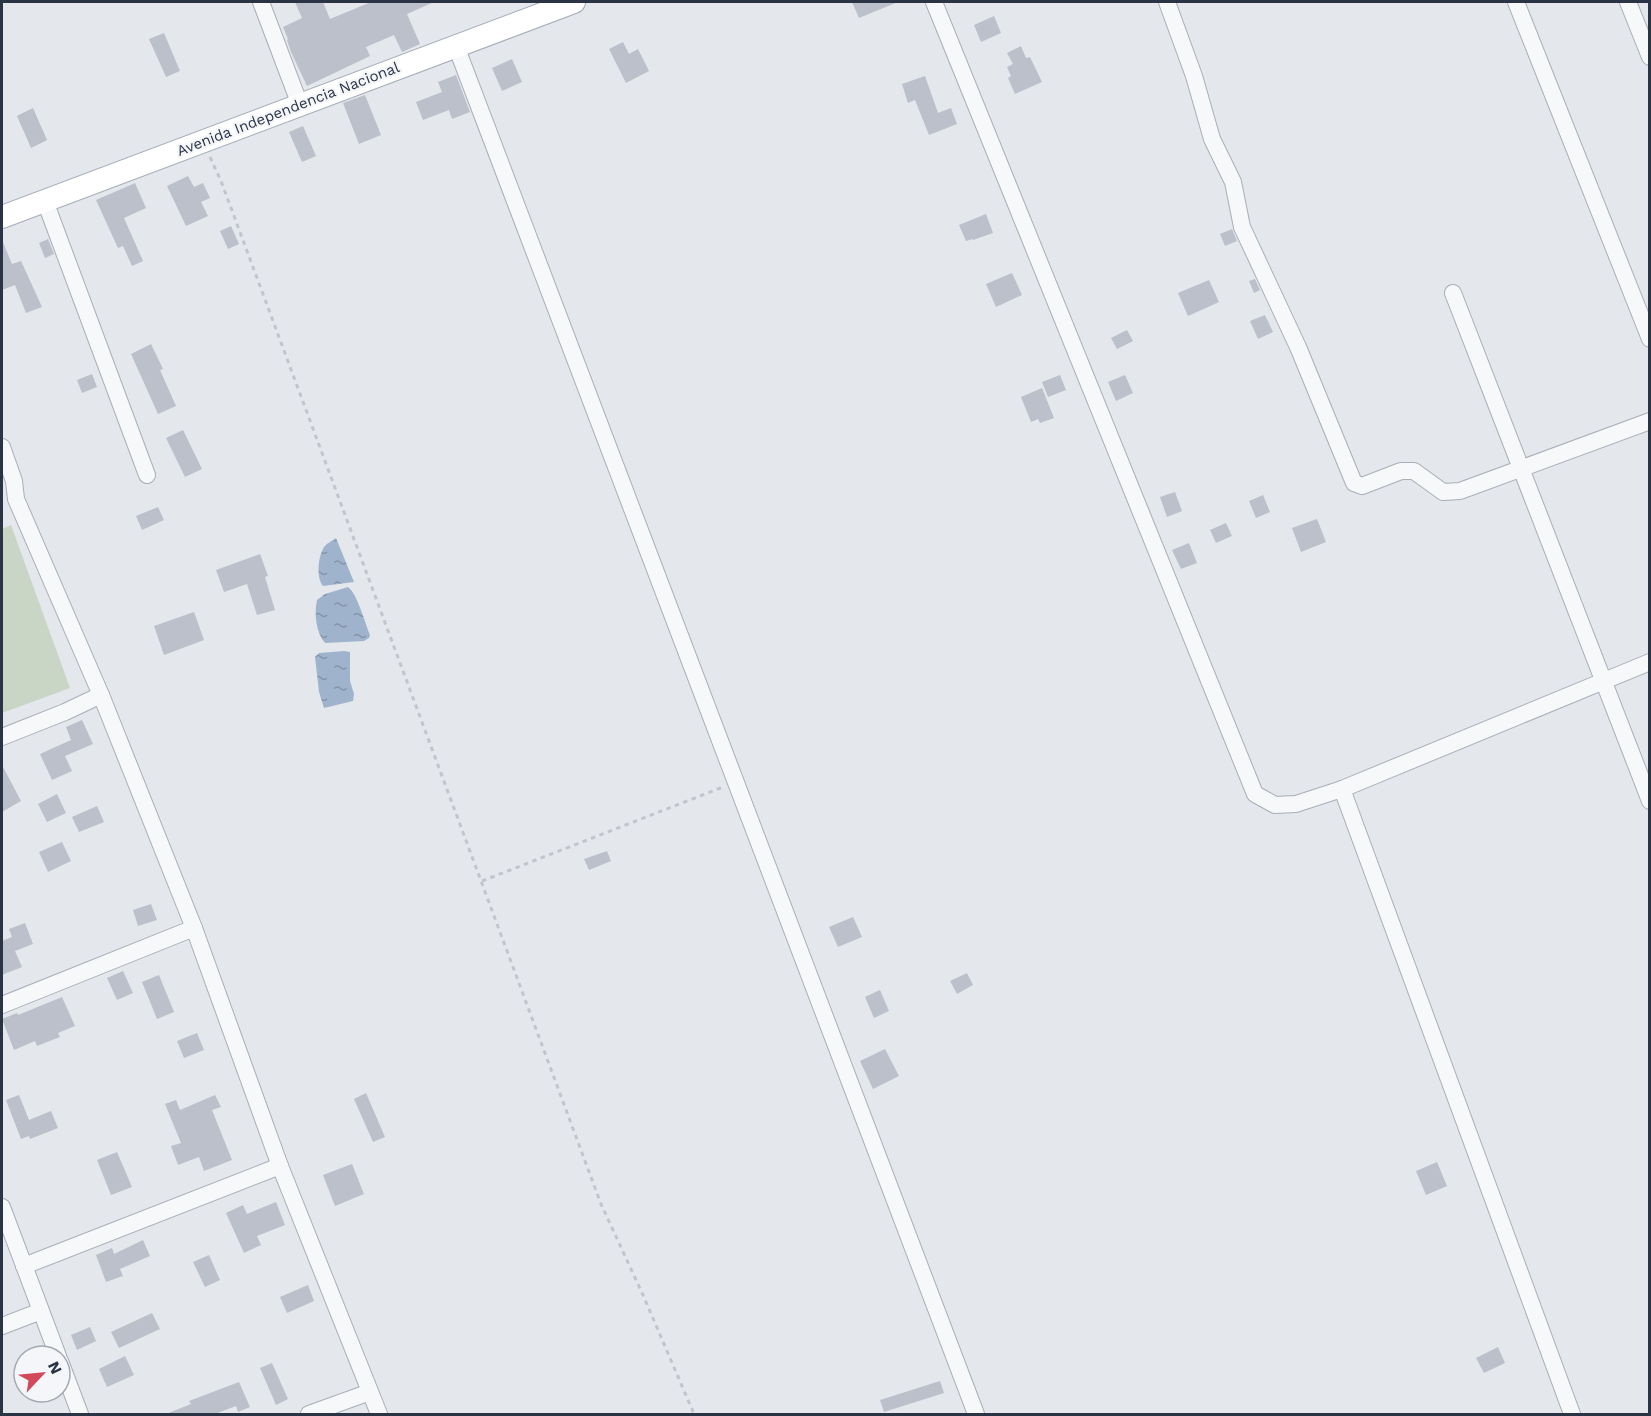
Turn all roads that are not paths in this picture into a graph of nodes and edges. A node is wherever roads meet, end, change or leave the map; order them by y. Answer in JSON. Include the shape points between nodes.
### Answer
{"nodes":[{"id":1,"x":261,"y":2,"type":"edge"},
{"id":2,"x":574,"y":2,"type":"edge"},
{"id":3,"x":934,"y":2,"type":"edge"},
{"id":4,"x":1167,"y":2,"type":"edge"},
{"id":5,"x":1516,"y":2,"type":"edge"},
{"id":6,"x":1628,"y":2,"type":"edge"},
{"id":7,"x":456,"y":46,"type":"junction"},
{"id":8,"x":1650,"y":57,"type":"edge"},
{"id":9,"x":300,"y":105,"type":"junction"},
{"id":10,"x":45,"y":201,"type":"junction"},
{"id":11,"x":2,"y":217,"type":"edge"},
{"id":12,"x":1453,"y":293,"type":"dead end"},
{"id":13,"x":1650,"y":339,"type":"edge"},
{"id":14,"x":1650,"y":421,"type":"edge"},
{"id":15,"x":2,"y":447,"type":"edge"},
{"id":16,"x":1520,"y":468,"type":"junction"},
{"id":17,"x":6,"y":471,"type":"edge"},
{"id":18,"x":147,"y":475,"type":"dead end"},
{"id":19,"x":1650,"y":662,"type":"edge"},
{"id":20,"x":1602,"y":681,"type":"junction"},
{"id":21,"x":101,"y":695,"type":"junction"},
{"id":22,"x":2,"y":737,"type":"edge"},
{"id":23,"x":1342,"y":789,"type":"junction"},
{"id":24,"x":1650,"y":801,"type":"edge"},
{"id":25,"x":194,"y":928,"type":"junction"},
{"id":26,"x":2,"y":1005,"type":"edge"},
{"id":27,"x":280,"y":1166,"type":"junction"},
{"id":28,"x":2,"y":1207,"type":"edge"},
{"id":29,"x":24,"y":1266,"type":"junction"},
{"id":30,"x":41,"y":1311,"type":"junction"},
{"id":31,"x":2,"y":1326,"type":"edge"},
{"id":32,"x":53,"y":1344,"type":"edge"},
{"id":33,"x":370,"y":1392,"type":"junction"},
{"id":34,"x":72,"y":1393,"type":"edge"},
{"id":35,"x":80,"y":1414,"type":"edge"},
{"id":36,"x":309,"y":1414,"type":"edge"},
{"id":37,"x":379,"y":1414,"type":"edge"},
{"id":38,"x":976,"y":1414,"type":"edge"},
{"id":39,"x":1572,"y":1414,"type":"edge"}],
"edges":[{"from":1,"to":9,"type":"street"},
{"from":2,"to":7,"type":"main road","name":"Avenida Independencia Nacional"},
{"from":3,"to":23,"type":"street","via":[[1256,794],[1275,805],[1296,804]]},
{"from":4,"to":16,"type":"street","via":[[1212,139],[1233,182],[1242,227],[1298,346],[1354,483],[1362,486],[1401,471],[1414,471],[1443,492],[1460,491]]},
{"from":5,"to":13,"type":"street"},
{"from":6,"to":8,"type":"street"},
{"from":7,"to":9,"type":"main road","name":"Avenida Independencia Nacional"},
{"from":7,"to":38,"type":"street"},
{"from":9,"to":10,"type":"main road","name":"Avenida Independencia Nacional"},
{"from":10,"to":11,"type":"main road","name":"Avenida Independencia Nacional"},
{"from":10,"to":18,"type":"street"},
{"from":12,"to":16,"type":"street"},
{"from":14,"to":16,"type":"street"},
{"from":15,"to":17,"type":"street"},
{"from":16,"to":20,"type":"street"},
{"from":17,"to":21,"type":"street","via":[[14,481],[16,499]]},
{"from":19,"to":20,"type":"street"},
{"from":20,"to":23,"type":"street"},
{"from":20,"to":24,"type":"street"},
{"from":21,"to":22,"type":"street"},
{"from":21,"to":25,"type":"street"},
{"from":23,"to":39,"type":"street"},
{"from":25,"to":26,"type":"street"},
{"from":25,"to":27,"type":"street"},
{"from":27,"to":29,"type":"street"},
{"from":27,"to":33,"type":"street"},
{"from":28,"to":29,"type":"street"},
{"from":29,"to":30,"type":"street"},
{"from":30,"to":31,"type":"street"},
{"from":30,"to":32,"type":"street"},
{"from":33,"to":36,"type":"street"},
{"from":33,"to":37,"type":"street"},
{"from":34,"to":35,"type":"street"}]}
